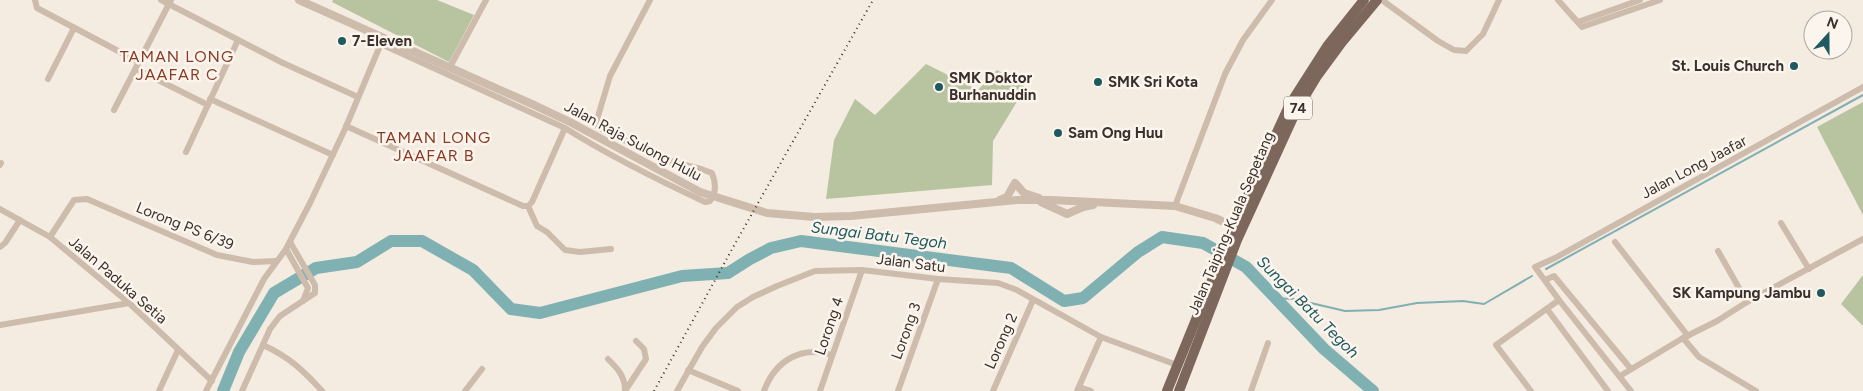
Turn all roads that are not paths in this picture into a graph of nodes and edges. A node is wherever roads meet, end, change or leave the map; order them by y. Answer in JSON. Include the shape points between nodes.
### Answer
{"nodes":[{"id":1,"x":35,"y":0,"type":"edge"},
{"id":2,"x":161,"y":0,"type":"edge"},
{"id":3,"x":299,"y":0,"type":"edge"},
{"id":4,"x":486,"y":0,"type":"edge"},
{"id":5,"x":650,"y":0,"type":"edge"},
{"id":6,"x":1272,"y":0,"type":"edge"},
{"id":7,"x":1364,"y":0,"type":"edge"},
{"id":8,"x":1377,"y":0,"type":"edge"},
{"id":9,"x":1382,"y":0,"type":"edge"},
{"id":10,"x":1499,"y":0,"type":"edge"},
{"id":11,"x":1558,"y":0,"type":"edge"},
{"id":12,"x":1640,"y":0,"type":"edge"},
{"id":13,"x":1660,"y":0,"type":"edge"},
{"id":14,"x":170,"y":2,"type":"edge"},
{"id":15,"x":315,"y":4,"type":"edge"},
{"id":16,"x":1580,"y":25,"type":"junction"},
{"id":17,"x":74,"y":28,"type":"junction"},
{"id":18,"x":238,"y":40,"type":"junction"},
{"id":19,"x":382,"y":41,"type":"junction"},
{"id":20,"x":137,"y":66,"type":"junction"},
{"id":21,"x":450,"y":67,"type":"junction"},
{"id":22,"x":48,"y":79,"type":"dead end"},
{"id":23,"x":1863,"y":87,"type":"edge"},
{"id":24,"x":358,"y":97,"type":"junction"},
{"id":25,"x":209,"y":102,"type":"junction"},
{"id":26,"x":114,"y":110,"type":"dead end"},
{"id":27,"x":568,"y":125,"type":"junction"},
{"id":28,"x":346,"y":126,"type":"junction"},
{"id":29,"x":186,"y":152,"type":"dead end"},
{"id":30,"x":333,"y":155,"type":"junction"},
{"id":31,"x":1038,"y":200,"type":"junction"},
{"id":32,"x":1051,"y":200,"type":"junction"},
{"id":33,"x":995,"y":203,"type":"junction"},
{"id":34,"x":1105,"y":203,"type":"junction"},
{"id":35,"x":528,"y":206,"type":"junction"},
{"id":36,"x":1175,"y":206,"type":"junction"},
{"id":37,"x":0,"y":209,"type":"edge"},
{"id":38,"x":20,"y":220,"type":"junction"},
{"id":39,"x":1781,"y":223,"type":"dead end"},
{"id":40,"x":1235,"y":233,"type":"junction"},
{"id":41,"x":50,"y":237,"type":"junction"},
{"id":42,"x":1863,"y":239,"type":"edge"},
{"id":43,"x":1615,"y":242,"type":"dead end"},
{"id":44,"x":288,"y":245,"type":"junction"},
{"id":45,"x":0,"y":247,"type":"edge"},
{"id":46,"x":611,"y":249,"type":"dead end"},
{"id":47,"x":1718,"y":251,"type":"dead end"},
{"id":48,"x":277,"y":261,"type":"junction"},
{"id":49,"x":1224,"y":262,"type":"junction"},
{"id":50,"x":1809,"y":269,"type":"junction"},
{"id":51,"x":862,"y":270,"type":"junction"},
{"id":52,"x":938,"y":279,"type":"junction"},
{"id":53,"x":1545,"y":280,"type":"junction"},
{"id":54,"x":303,"y":300,"type":"junction"},
{"id":55,"x":1033,"y":300,"type":"junction"},
{"id":56,"x":1559,"y":300,"type":"junction"},
{"id":57,"x":1748,"y":302,"type":"junction"},
{"id":58,"x":129,"y":303,"type":"junction"},
{"id":59,"x":1547,"y":309,"type":"junction"},
{"id":60,"x":0,"y":325,"type":"edge"},
{"id":61,"x":1101,"y":337,"type":"junction"},
{"id":62,"x":1686,"y":337,"type":"junction"},
{"id":63,"x":636,"y":341,"type":"dead end"},
{"id":64,"x":1268,"y":343,"type":"dead end"},
{"id":65,"x":262,"y":345,"type":"junction"},
{"id":66,"x":178,"y":350,"type":"junction"},
{"id":67,"x":832,"y":355,"type":"junction"},
{"id":68,"x":608,"y":358,"type":"dead end"},
{"id":69,"x":1177,"y":365,"type":"junction"},
{"id":70,"x":482,"y":369,"type":"dead end"},
{"id":71,"x":1630,"y":369,"type":"junction"},
{"id":72,"x":688,"y":370,"type":"junction"},
{"id":73,"x":1620,"y":376,"type":"junction"},
{"id":74,"x":212,"y":380,"type":"junction"},
{"id":75,"x":1078,"y":389,"type":"edge"},
{"id":76,"x":159,"y":391,"type":"edge"},
{"id":77,"x":206,"y":391,"type":"edge"},
{"id":78,"x":242,"y":391,"type":"edge"},
{"id":79,"x":322,"y":391,"type":"edge"},
{"id":80,"x":465,"y":391,"type":"edge"},
{"id":81,"x":625,"y":391,"type":"edge"},
{"id":82,"x":677,"y":391,"type":"edge"},
{"id":83,"x":738,"y":391,"type":"edge"},
{"id":84,"x":764,"y":391,"type":"edge"},
{"id":85,"x":820,"y":391,"type":"edge"},
{"id":86,"x":898,"y":391,"type":"edge"},
{"id":87,"x":993,"y":391,"type":"edge"},
{"id":88,"x":1091,"y":391,"type":"edge"},
{"id":89,"x":1167,"y":391,"type":"edge"},
{"id":90,"x":1179,"y":391,"type":"edge"},
{"id":91,"x":1251,"y":391,"type":"edge"},
{"id":92,"x":1531,"y":391,"type":"edge"},
{"id":93,"x":1608,"y":391,"type":"edge"},
{"id":94,"x":1631,"y":391,"type":"edge"},
{"id":95,"x":1756,"y":391,"type":"edge"}],
"edges":[{"from":1,"to":17,"type":"street","via":[[37,8]]},
{"from":2,"to":14,"type":"street"},
{"from":3,"to":15,"type":"street","name":"Jalan Raja Sulong Hulu"},
{"from":4,"to":21,"type":"street"},
{"from":5,"to":27,"type":"street","via":[[610,76],[596,123],[599,128],[666,160],[712,173],[716,182],[712,198],[704,202],[669,186]]},
{"from":6,"to":36,"type":"street","via":[[1243,40],[1225,74]]},
{"from":7,"to":40,"type":"main road","name":"Jalan Taiping-Kuala Sepetang","number":"74","via":[[1328,45],[1289,106]]},
{"from":8,"to":40,"type":"main road","name":"Jalan Taiping-Kuala Sepetang","number":"74","via":[[1317,76]]},
{"from":9,"to":10,"type":"street","via":[[1438,41],[1454,50],[1466,51],[1483,34]]},
{"from":11,"to":16,"type":"street"},
{"from":12,"to":16,"type":"street"},
{"from":13,"to":16,"type":"street"},
{"from":14,"to":18,"type":"street"},
{"from":14,"to":20,"type":"street"},
{"from":15,"to":19,"type":"street","name":"Jalan Raja Sulong Hulu"},
{"from":17,"to":20,"type":"street"},
{"from":17,"to":22,"type":"street"},
{"from":18,"to":24,"type":"street"},
{"from":18,"to":25,"type":"street"},
{"from":19,"to":21,"type":"street","name":"Jalan Raja Sulong Hulu"},
{"from":19,"to":24,"type":"street"},
{"from":19,"to":27,"type":"street"},
{"from":20,"to":25,"type":"street"},
{"from":20,"to":26,"type":"street"},
{"from":21,"to":27,"type":"street","name":"Jalan Raja Sulong Hulu"},
{"from":23,"to":53,"type":"street","name":"Jalan Long Jaafar","via":[[1535,267]]},
{"from":24,"to":28,"type":"street"},
{"from":25,"to":29,"type":"street"},
{"from":25,"to":30,"type":"street"},
{"from":27,"to":33,"type":"street","name":"Jalan Raja Sulong Hulu","via":[[700,192],[768,213],[842,216]]},
{"from":27,"to":35,"type":"street"},
{"from":28,"to":30,"type":"street"},
{"from":28,"to":35,"type":"street"},
{"from":30,"to":44,"type":"street"},
{"from":31,"to":32,"type":"street","name":"Jalan Raja Sulong Hulu"},
{"from":31,"to":33,"type":"street","name":"Jalan Raja Sulong Hulu"},
{"from":31,"to":34,"type":"street","via":[[1067,214],[1082,207]]},
{"from":32,"to":33,"type":"street","via":[[1024,193],[1014,183],[1007,197]]},
{"from":32,"to":34,"type":"street"},
{"from":34,"to":36,"type":"street"},
{"from":35,"to":46,"type":"street","via":[[537,226],[565,250]]},
{"from":36,"to":40,"type":"street"},
{"from":37,"to":38,"type":"street","name":"Jalan Paduka Setia"},
{"from":38,"to":41,"type":"street","name":"Jalan Paduka Setia"},
{"from":38,"to":45,"type":"street"},
{"from":39,"to":50,"type":"street"},
{"from":40,"to":49,"type":"main road","name":"Jalan Taiping-Kuala Sepetang","number":"74"},
{"from":41,"to":48,"type":"street","name":"Lorong PS 6/39","via":[[74,200],[87,199],[217,255],[253,262]]},
{"from":41,"to":58,"type":"street","name":"Jalan Paduka Setia"},
{"from":42,"to":50,"type":"street"},
{"from":43,"to":62,"type":"street"},
{"from":44,"to":48,"type":"street"},
{"from":44,"to":54,"type":"street","via":[[294,264],[308,288]]},
{"from":44,"to":54,"type":"street","via":[[316,285],[315,293]]},
{"from":47,"to":57,"type":"street"},
{"from":48,"to":74,"type":"street","via":[[264,279]]},
{"from":49,"to":69,"type":"main road","name":"Jalan Taiping-Kuala Sepetang","number":"74"},
{"from":49,"to":90,"type":"main road","name":"Jalan Taiping-Kuala Sepetang","number":"74"},
{"from":50,"to":57,"type":"street"},
{"from":51,"to":52,"type":"street","name":"Jalan Satu"},
{"from":51,"to":67,"type":"street","name":"Lorong 4"},
{"from":51,"to":72,"type":"street","name":"Jalan Satu","via":[[815,271],[753,297],[725,318]]},
{"from":52,"to":55,"type":"street","name":"Jalan Satu","via":[[998,283]]},
{"from":52,"to":86,"type":"street","name":"Lorong 3"},
{"from":53,"to":56,"type":"street"},
{"from":53,"to":71,"type":"street","via":[[1554,276]]},
{"from":54,"to":65,"type":"street","via":[[280,316]]},
{"from":55,"to":61,"type":"street","name":"Jalan Satu"},
{"from":55,"to":87,"type":"street","name":"Lorong 2"},
{"from":56,"to":59,"type":"street"},
{"from":56,"to":73,"type":"street"},
{"from":57,"to":62,"type":"street"},
{"from":58,"to":60,"type":"street"},
{"from":58,"to":66,"type":"street","name":"Jalan Paduka Setia"},
{"from":59,"to":92,"type":"street","via":[[1496,345]]},
{"from":59,"to":93,"type":"street"},
{"from":61,"to":69,"type":"street","name":"Jalan Satu"},
{"from":61,"to":75,"type":"street"},
{"from":62,"to":71,"type":"street"},
{"from":62,"to":95,"type":"street","via":[[1699,357]]},
{"from":63,"to":81,"type":"street","via":[[644,349],[646,358]]},
{"from":64,"to":91,"type":"street"},
{"from":65,"to":78,"type":"street"},
{"from":65,"to":79,"type":"street","via":[[300,367]]},
{"from":66,"to":74,"type":"street","name":"Jalan Paduka Setia"},
{"from":66,"to":76,"type":"street"},
{"from":67,"to":84,"type":"street","via":[[808,351],[787,360],[769,378]]},
{"from":67,"to":85,"type":"street","name":"Lorong 4"},
{"from":68,"to":81,"type":"street","via":[[620,372]]},
{"from":69,"to":89,"type":"main road","name":"Jalan Taiping-Kuala Sepetang","number":"74"},
{"from":70,"to":80,"type":"street"},
{"from":71,"to":73,"type":"street"},
{"from":72,"to":82,"type":"street","name":"Jalan Satu"},
{"from":72,"to":83,"type":"street"},
{"from":73,"to":94,"type":"street"},
{"from":74,"to":77,"type":"street"},
{"from":75,"to":88,"type":"street"}]}
